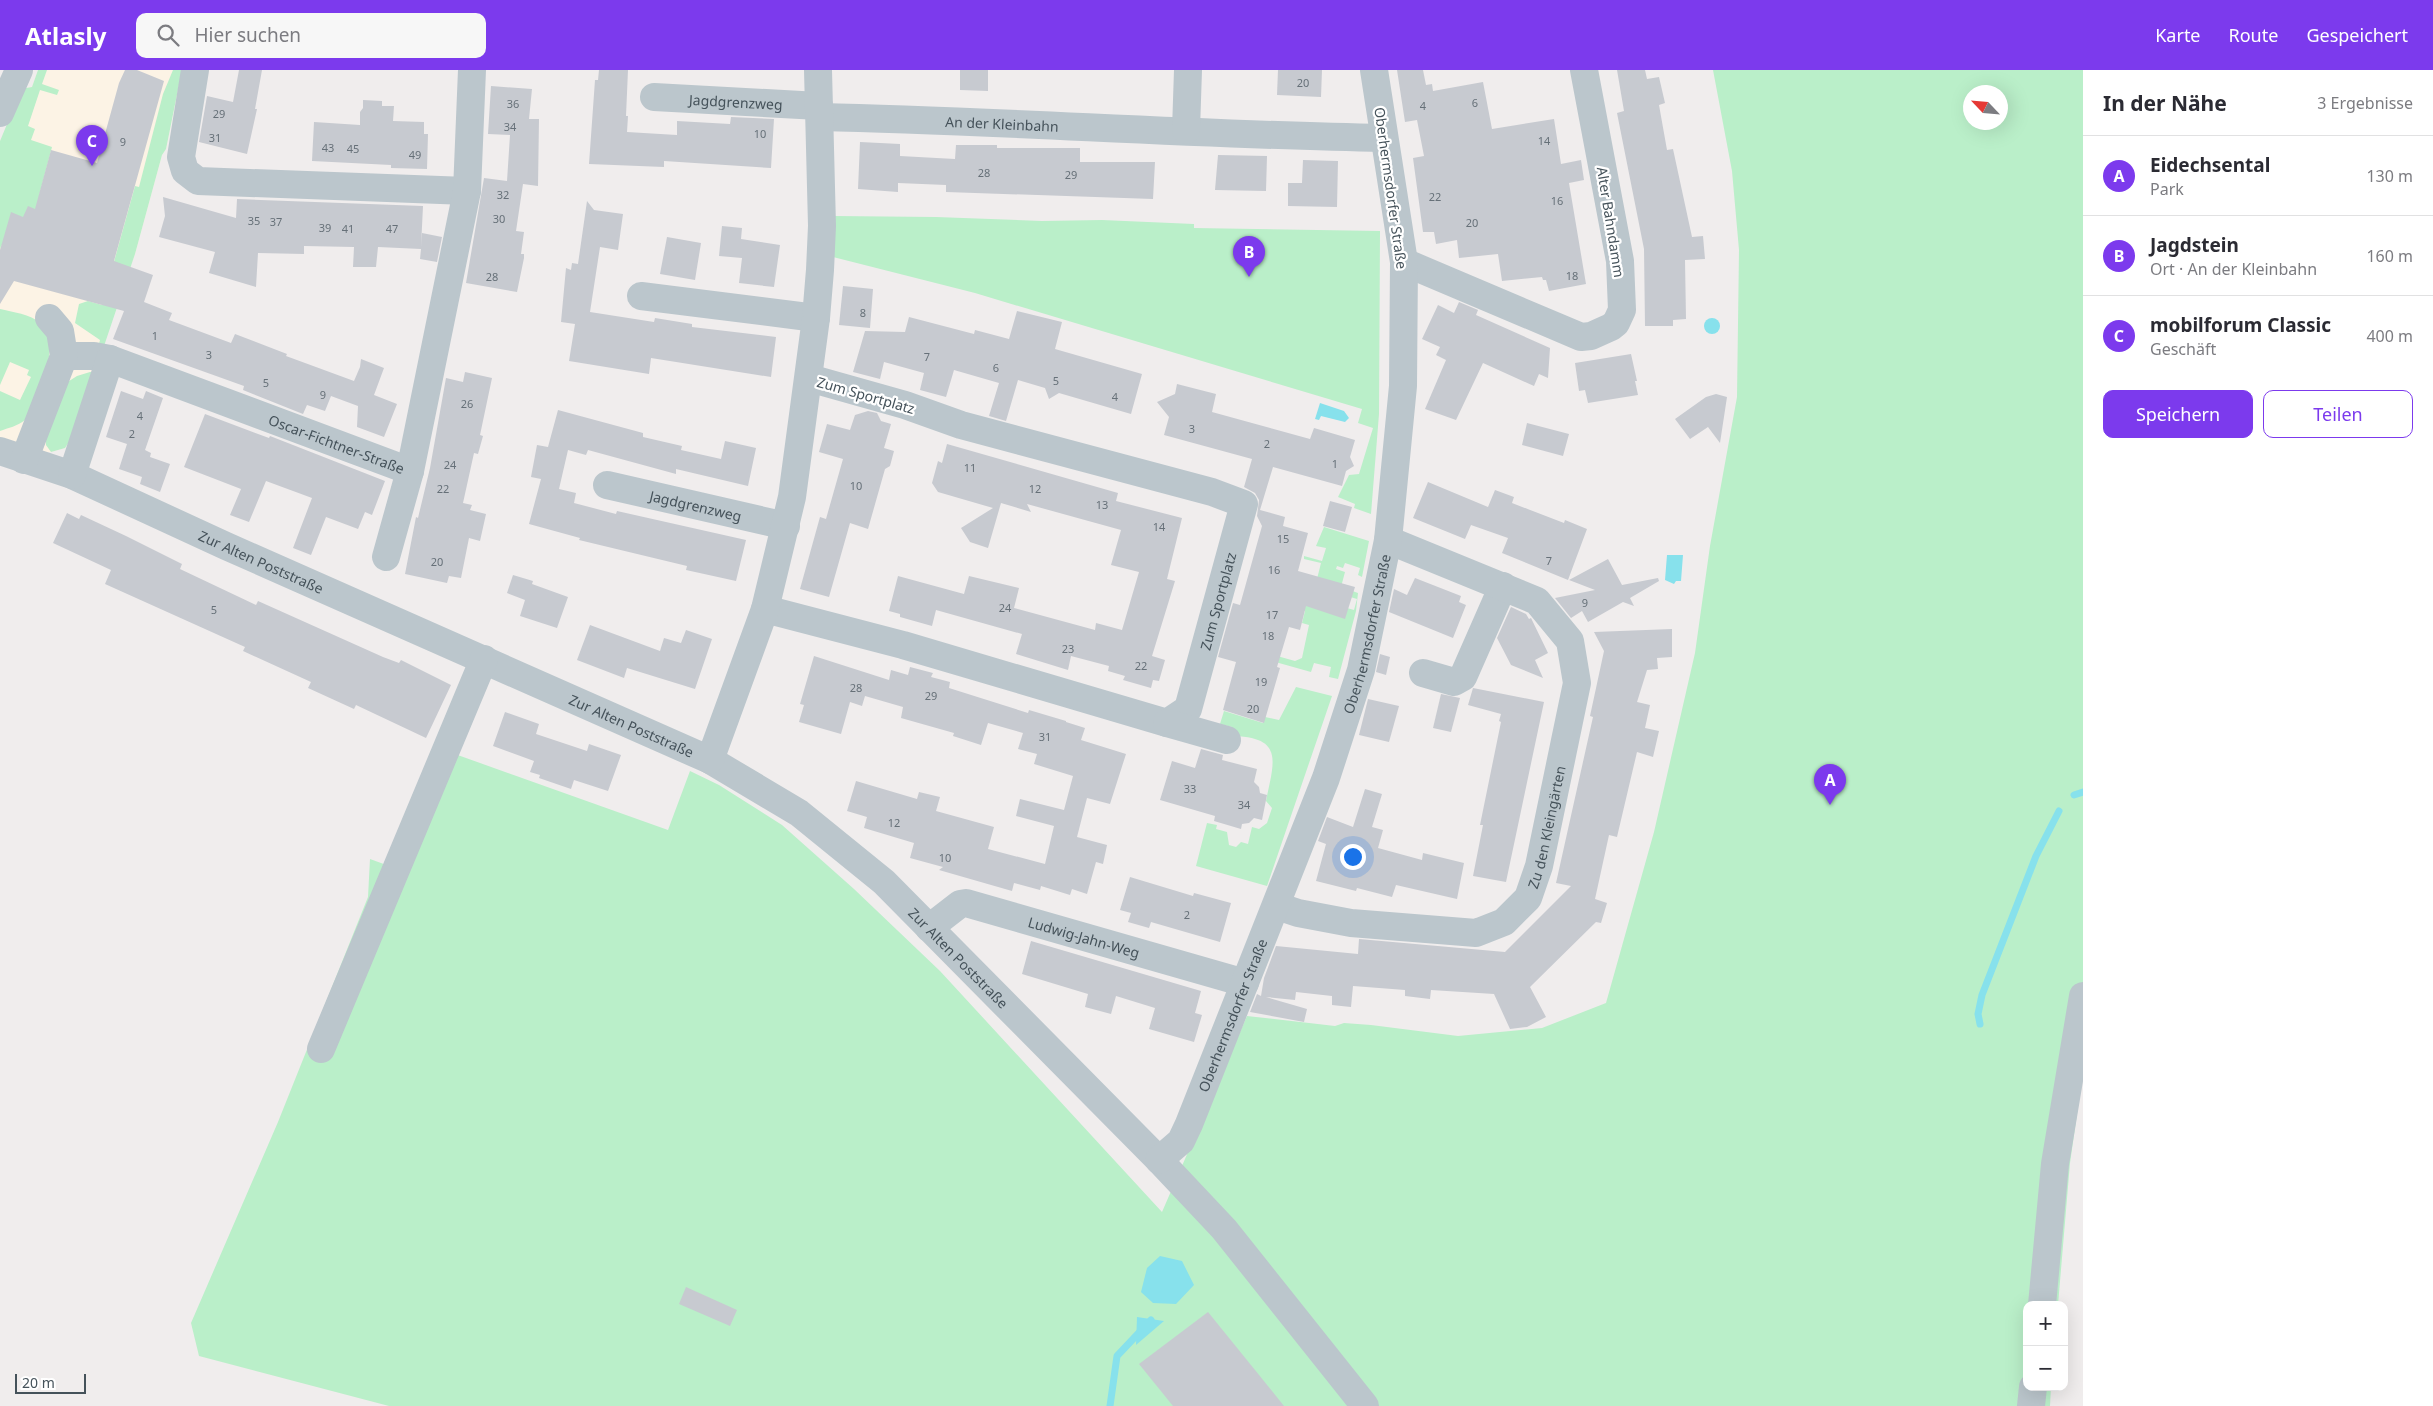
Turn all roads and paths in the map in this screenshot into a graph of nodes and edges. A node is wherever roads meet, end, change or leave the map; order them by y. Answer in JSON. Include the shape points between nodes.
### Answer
{"nodes":[{"id":1,"x":19,"y":70,"type":"edge"},
{"id":2,"x":195,"y":70,"type":"edge"},
{"id":3,"x":472,"y":70,"type":"edge"},
{"id":4,"x":818,"y":70,"type":"edge"},
{"id":5,"x":1188,"y":70,"type":"edge"},
{"id":6,"x":1374,"y":70,"type":"edge"},
{"id":7,"x":1584,"y":70,"type":"edge"},
{"id":8,"x":654,"y":97,"type":"dead end"},
{"id":9,"x":820,"y":111,"type":"junction"},
{"id":10,"x":0,"y":113,"type":"edge"},
{"id":11,"x":1186,"y":130,"type":"junction"},
{"id":12,"x":1384,"y":138,"type":"junction"},
{"id":13,"x":467,"y":190,"type":"junction"},
{"id":14,"x":1404,"y":262,"type":"junction"},
{"id":15,"x":641,"y":296,"type":"dead end"},
{"id":16,"x":49,"y":318,"type":"dead end"},
{"id":17,"x":816,"y":318,"type":"junction"},
{"id":18,"x":64,"y":356,"type":"junction"},
{"id":19,"x":110,"y":360,"type":"junction"},
{"id":20,"x":808,"y":378,"type":"junction"},
{"id":21,"x":12,"y":455,"type":"edge"},
{"id":22,"x":410,"y":471,"type":"junction"},
{"id":23,"x":72,"y":475,"type":"junction"},
{"id":24,"x":606,"y":485,"type":"dead end"},
{"id":25,"x":786,"y":526,"type":"junction"},
{"id":26,"x":1388,"y":540,"type":"junction"},
{"id":27,"x":386,"y":557,"type":"dead end"},
{"id":28,"x":1503,"y":586,"type":"junction"},
{"id":29,"x":765,"y":609,"type":"junction"},
{"id":30,"x":484,"y":659,"type":"junction"},
{"id":31,"x":1422,"y":673,"type":"dead end"},
{"id":32,"x":1167,"y":723,"type":"junction"},
{"id":33,"x":1227,"y":740,"type":"dead end"},
{"id":34,"x":710,"y":760,"type":"junction"},
{"id":35,"x":1277,"y":906,"type":"junction"},
{"id":36,"x":930,"y":928,"type":"junction"},
{"id":37,"x":1245,"y":983,"type":"junction"},
{"id":38,"x":2083,"y":996,"type":"edge"},
{"id":39,"x":321,"y":1049,"type":"dead end"},
{"id":40,"x":1159,"y":1160,"type":"junction"},
{"id":41,"x":2042,"y":1301,"type":"edge"},
{"id":42,"x":2033,"y":1391,"type":"edge"},
{"id":43,"x":1364,"y":1406,"type":"edge"},
{"id":44,"x":2031,"y":1406,"type":"edge"}],
"edges":[{"from":1,"to":10,"type":"street"},
{"from":2,"to":13,"type":"street","via":[[181,157],[184,171],[198,181]]},
{"from":3,"to":13,"type":"street","name":"Oscar-Fichtner-Straße"},
{"from":4,"to":9,"type":"street"},
{"from":5,"to":11,"type":"street"},
{"from":6,"to":12,"type":"street","name":"Oberhermsdorfer Straße"},
{"from":7,"to":14,"type":"street","name":"Alter Bahndamm","via":[[1620,262],[1622,310],[1616,324],[1591,336],[1581,337]]},
{"from":8,"to":9,"type":"street","name":"Jagdgrenzweg"},
{"from":9,"to":11,"type":"street","name":"An der Kleinbahn"},
{"from":9,"to":17,"type":"street","name":"Zum Sportplatz","via":[[822,226]]},
{"from":11,"to":12,"type":"street","name":"An der Kleinbahn"},
{"from":12,"to":14,"type":"street","name":"Oberhermsdorfer Straße"},
{"from":13,"to":22,"type":"street","name":"Oscar-Fichtner-Straße"},
{"from":14,"to":26,"type":"street","name":"Oberhermsdorfer Straße","via":[[1402,386]]},
{"from":15,"to":17,"type":"street"},
{"from":16,"to":18,"type":"street","via":[[60,331]]},
{"from":17,"to":20,"type":"street","name":"Zum Sportplatz"},
{"from":18,"to":19,"type":"street","name":"Oscar-Fichtner-Straße","via":[[94,356]]},
{"from":18,"to":21,"type":"street"},
{"from":19,"to":22,"type":"street","name":"Oscar-Fichtner-Straße"},
{"from":19,"to":23,"type":"street"},
{"from":20,"to":25,"type":"street","name":"Zum Sportplatz"},
{"from":20,"to":32,"type":"street","name":"Zum Sportplatz","via":[[905,404],[961,425],[1212,492],[1244,504],[1188,710]]},
{"from":21,"to":23,"type":"street","name":"Zur Alten Poststraße"},
{"from":22,"to":27,"type":"street"},
{"from":23,"to":30,"type":"street","name":"Zur Alten Poststraße"},
{"from":24,"to":25,"type":"street","name":"Jagdgrenzweg"},
{"from":25,"to":29,"type":"street","name":"Zum Sportplatz"},
{"from":26,"to":28,"type":"street","name":"Zu den Kleingärten"},
{"from":26,"to":35,"type":"street","name":"Oberhermsdorfer Straße","via":[[1356,686],[1326,778]]},
{"from":28,"to":31,"type":"street","via":[[1463,678],[1454,682]]},
{"from":28,"to":35,"type":"street","name":"Zu den Kleingärten","via":[[1537,601],[1570,641],[1577,683],[1539,866],[1528,898],[1504,922],[1476,933],[1351,922],[1301,914]]},
{"from":29,"to":32,"type":"street","via":[[903,645]]},
{"from":29,"to":34,"type":"street","name":"Zum Sportplatz"},
{"from":30,"to":34,"type":"street","name":"Zur Alten Poststraße"},
{"from":30,"to":39,"type":"street"},
{"from":32,"to":33,"type":"street"},
{"from":34,"to":36,"type":"street","name":"Zur Alten Poststraße","via":[[768,793],[829,836],[884,882]]},
{"from":35,"to":37,"type":"street","name":"Oberhermsdorfer Straße"},
{"from":36,"to":37,"type":"street","name":"Ludwig-Jahn-Weg","via":[[960,904],[966,903]]},
{"from":36,"to":40,"type":"street","name":"Zur Alten Poststraße"},
{"from":37,"to":40,"type":"street","name":"Oberhermsdorfer Straße","via":[[1181,1141]]},
{"from":38,"to":41,"type":"street","via":[[2055,1164]]},
{"from":40,"to":43,"type":"street","name":"Zur Alten Poststraße","via":[[1224,1229]]},
{"from":42,"to":44,"type":"street"}]}
